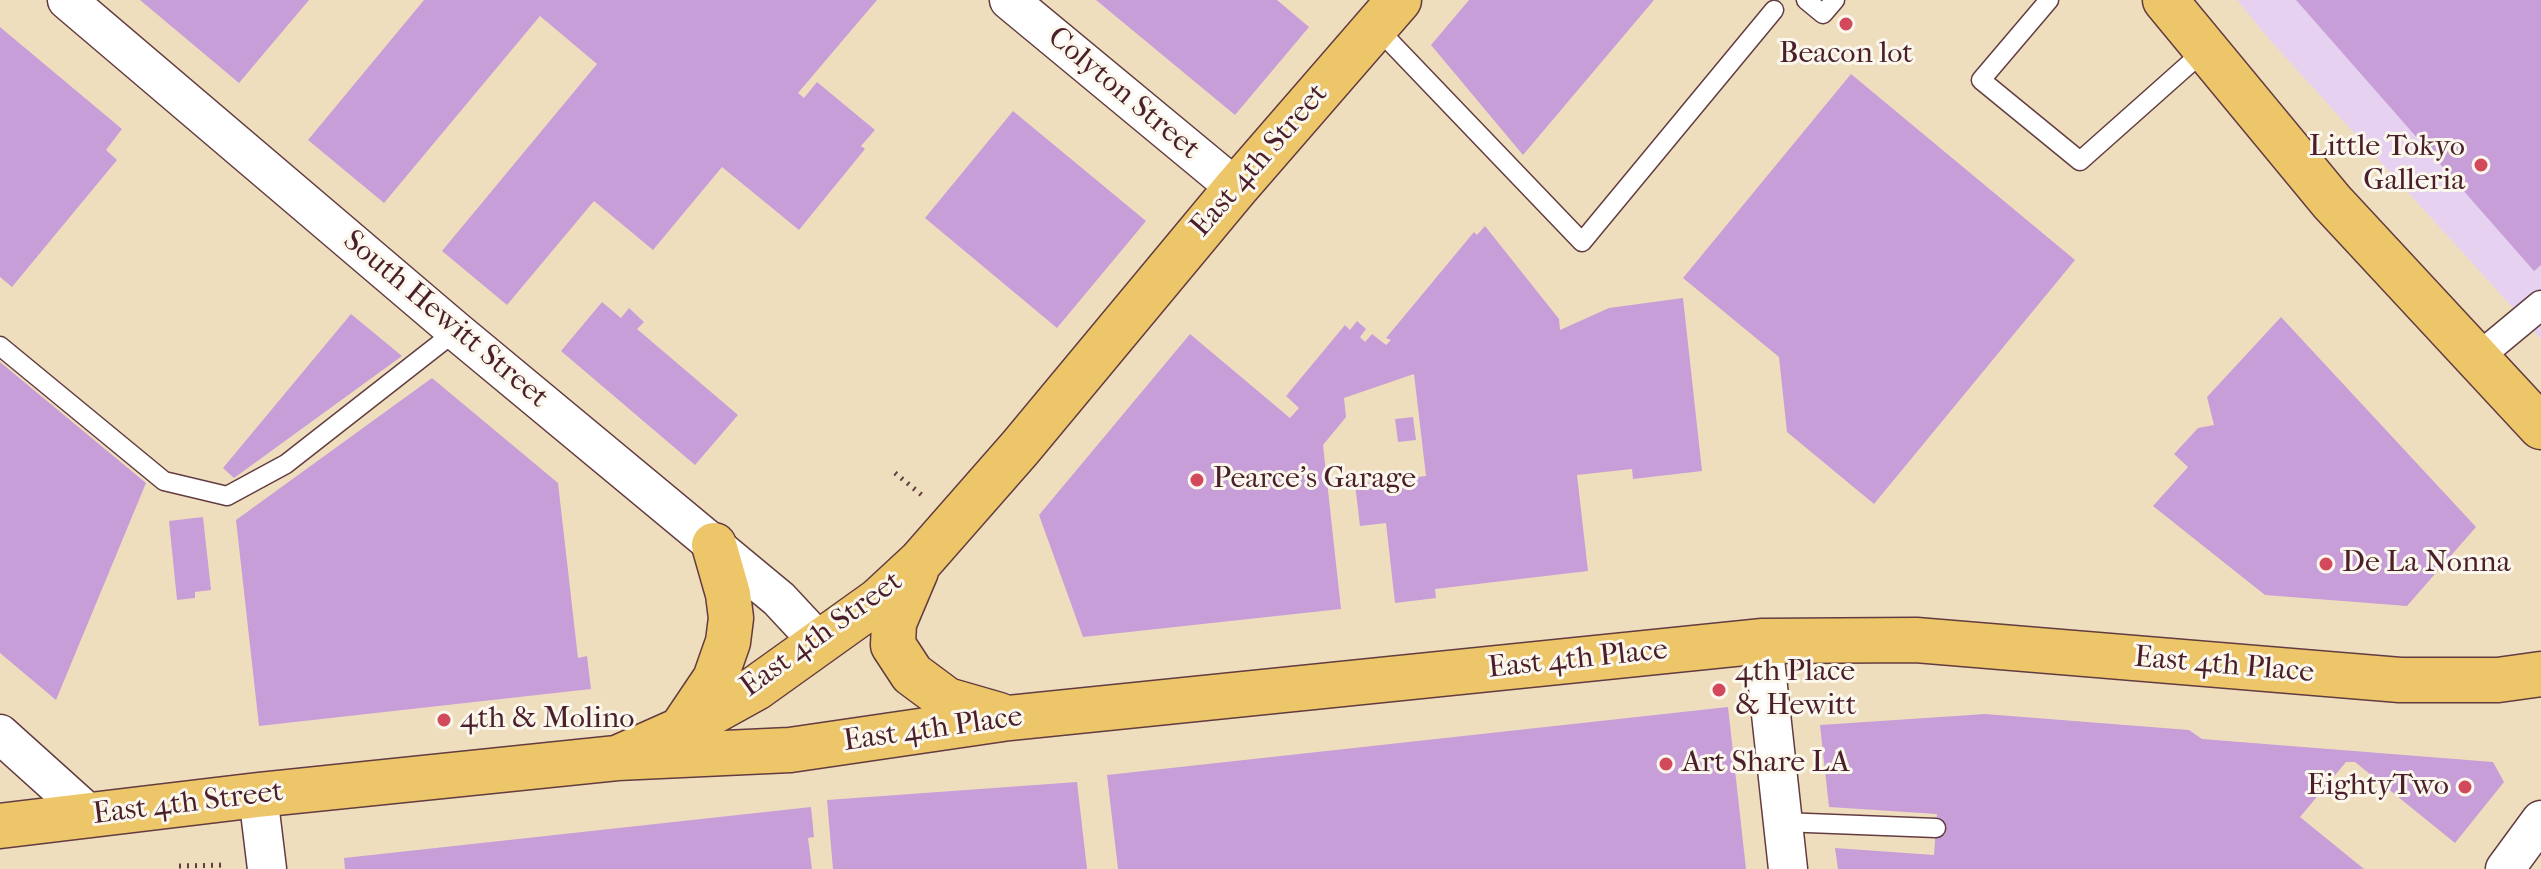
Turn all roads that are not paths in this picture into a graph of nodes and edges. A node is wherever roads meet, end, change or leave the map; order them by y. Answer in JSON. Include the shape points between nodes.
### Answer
{"nodes":[{"id":1,"x":67,"y":0,"type":"edge"},
{"id":2,"x":1009,"y":0,"type":"edge"},
{"id":3,"x":1806,"y":0,"type":"edge"},
{"id":4,"x":2049,"y":0,"type":"edge"},
{"id":5,"x":2165,"y":0,"type":"edge"},
{"id":6,"x":1829,"y":7,"type":"edge"},
{"id":7,"x":1774,"y":10,"type":"dead end"},
{"id":8,"x":1388,"y":14,"type":"edge"},
{"id":9,"x":2206,"y":49,"type":"junction"},
{"id":10,"x":1236,"y":188,"type":"junction"},
{"id":11,"x":2541,"y":305,"type":"edge"},
{"id":12,"x":456,"y":331,"type":"junction"},
{"id":13,"x":0,"y":346,"type":"edge"},
{"id":14,"x":2476,"y":359,"type":"junction"},
{"id":15,"x":2541,"y":427,"type":"edge"},
{"id":16,"x":714,"y":545,"type":"junction"},
{"id":17,"x":920,"y":562,"type":"junction"},
{"id":18,"x":1763,"y":641,"type":"junction"},
{"id":19,"x":820,"y":643,"type":"junction"},
{"id":20,"x":2541,"y":674,"type":"edge"},
{"id":21,"x":1009,"y":718,"type":"junction"},
{"id":22,"x":682,"y":729,"type":"junction"},
{"id":23,"x":0,"y":734,"type":"edge"},
{"id":24,"x":617,"y":758,"type":"junction"},
{"id":25,"x":258,"y":795,"type":"junction"},
{"id":26,"x":90,"y":815,"type":"junction"},
{"id":27,"x":2541,"y":820,"type":"edge"},
{"id":28,"x":1782,"y":822,"type":"junction"},
{"id":29,"x":0,"y":826,"type":"edge"},
{"id":30,"x":1936,"y":828,"type":"dead end"},
{"id":31,"x":267,"y":869,"type":"edge"},
{"id":32,"x":1788,"y":869,"type":"edge"},
{"id":33,"x":2505,"y":869,"type":"edge"}],
"edges":[{"from":1,"to":12,"type":"street","name":"South Hewitt Street"},
{"from":2,"to":10,"type":"street","name":"Colyton Street"},
{"from":3,"to":6,"type":"lane"},
{"from":4,"to":9,"type":"lane","via":[[1981,80],[2080,161]]},
{"from":5,"to":9,"type":"main road"},
{"from":7,"to":8,"type":"lane","via":[[1582,242]]},
{"from":8,"to":10,"type":"main road","name":"East 4th Street"},
{"from":9,"to":14,"type":"main road","via":[[2332,202]]},
{"from":10,"to":17,"type":"main road","name":"East 4th Street"},
{"from":11,"to":14,"type":"street"},
{"from":12,"to":13,"type":"lane","via":[[286,464],[227,496],[164,481]]},
{"from":12,"to":16,"type":"street","name":"South Hewitt Street"},
{"from":14,"to":15,"type":"main road"},
{"from":16,"to":19,"type":"street","name":"South Hewitt Street","via":[[779,599]]},
{"from":16,"to":22,"type":"main road","via":[[728,594],[728,642],[715,679]]},
{"from":17,"to":19,"type":"main road","name":"East 4th Street"},
{"from":17,"to":21,"type":"main road","via":[[894,623],[893,645],[912,674],[947,700]]},
{"from":18,"to":20,"type":"main road","name":"East 4th Place","via":[[1916,640],[2400,680],[2498,680]]},
{"from":18,"to":21,"type":"main road","name":"East 4th Place"},
{"from":18,"to":28,"type":"street"},
{"from":19,"to":22,"type":"main road","name":"East 4th Street","via":[[756,688]]},
{"from":21,"to":24,"type":"main road","name":"East 4th Place","via":[[790,750]]},
{"from":22,"to":24,"type":"main road","name":"East 4th Street"},
{"from":23,"to":26,"type":"street"},
{"from":24,"to":25,"type":"main road","name":"East 4th Street"},
{"from":25,"to":26,"type":"main road","name":"East 4th Street"},
{"from":25,"to":31,"type":"street"},
{"from":26,"to":29,"type":"main road","name":"East 4th Street"},
{"from":27,"to":33,"type":"street"},
{"from":28,"to":30,"type":"lane"},
{"from":28,"to":32,"type":"street"}]}
